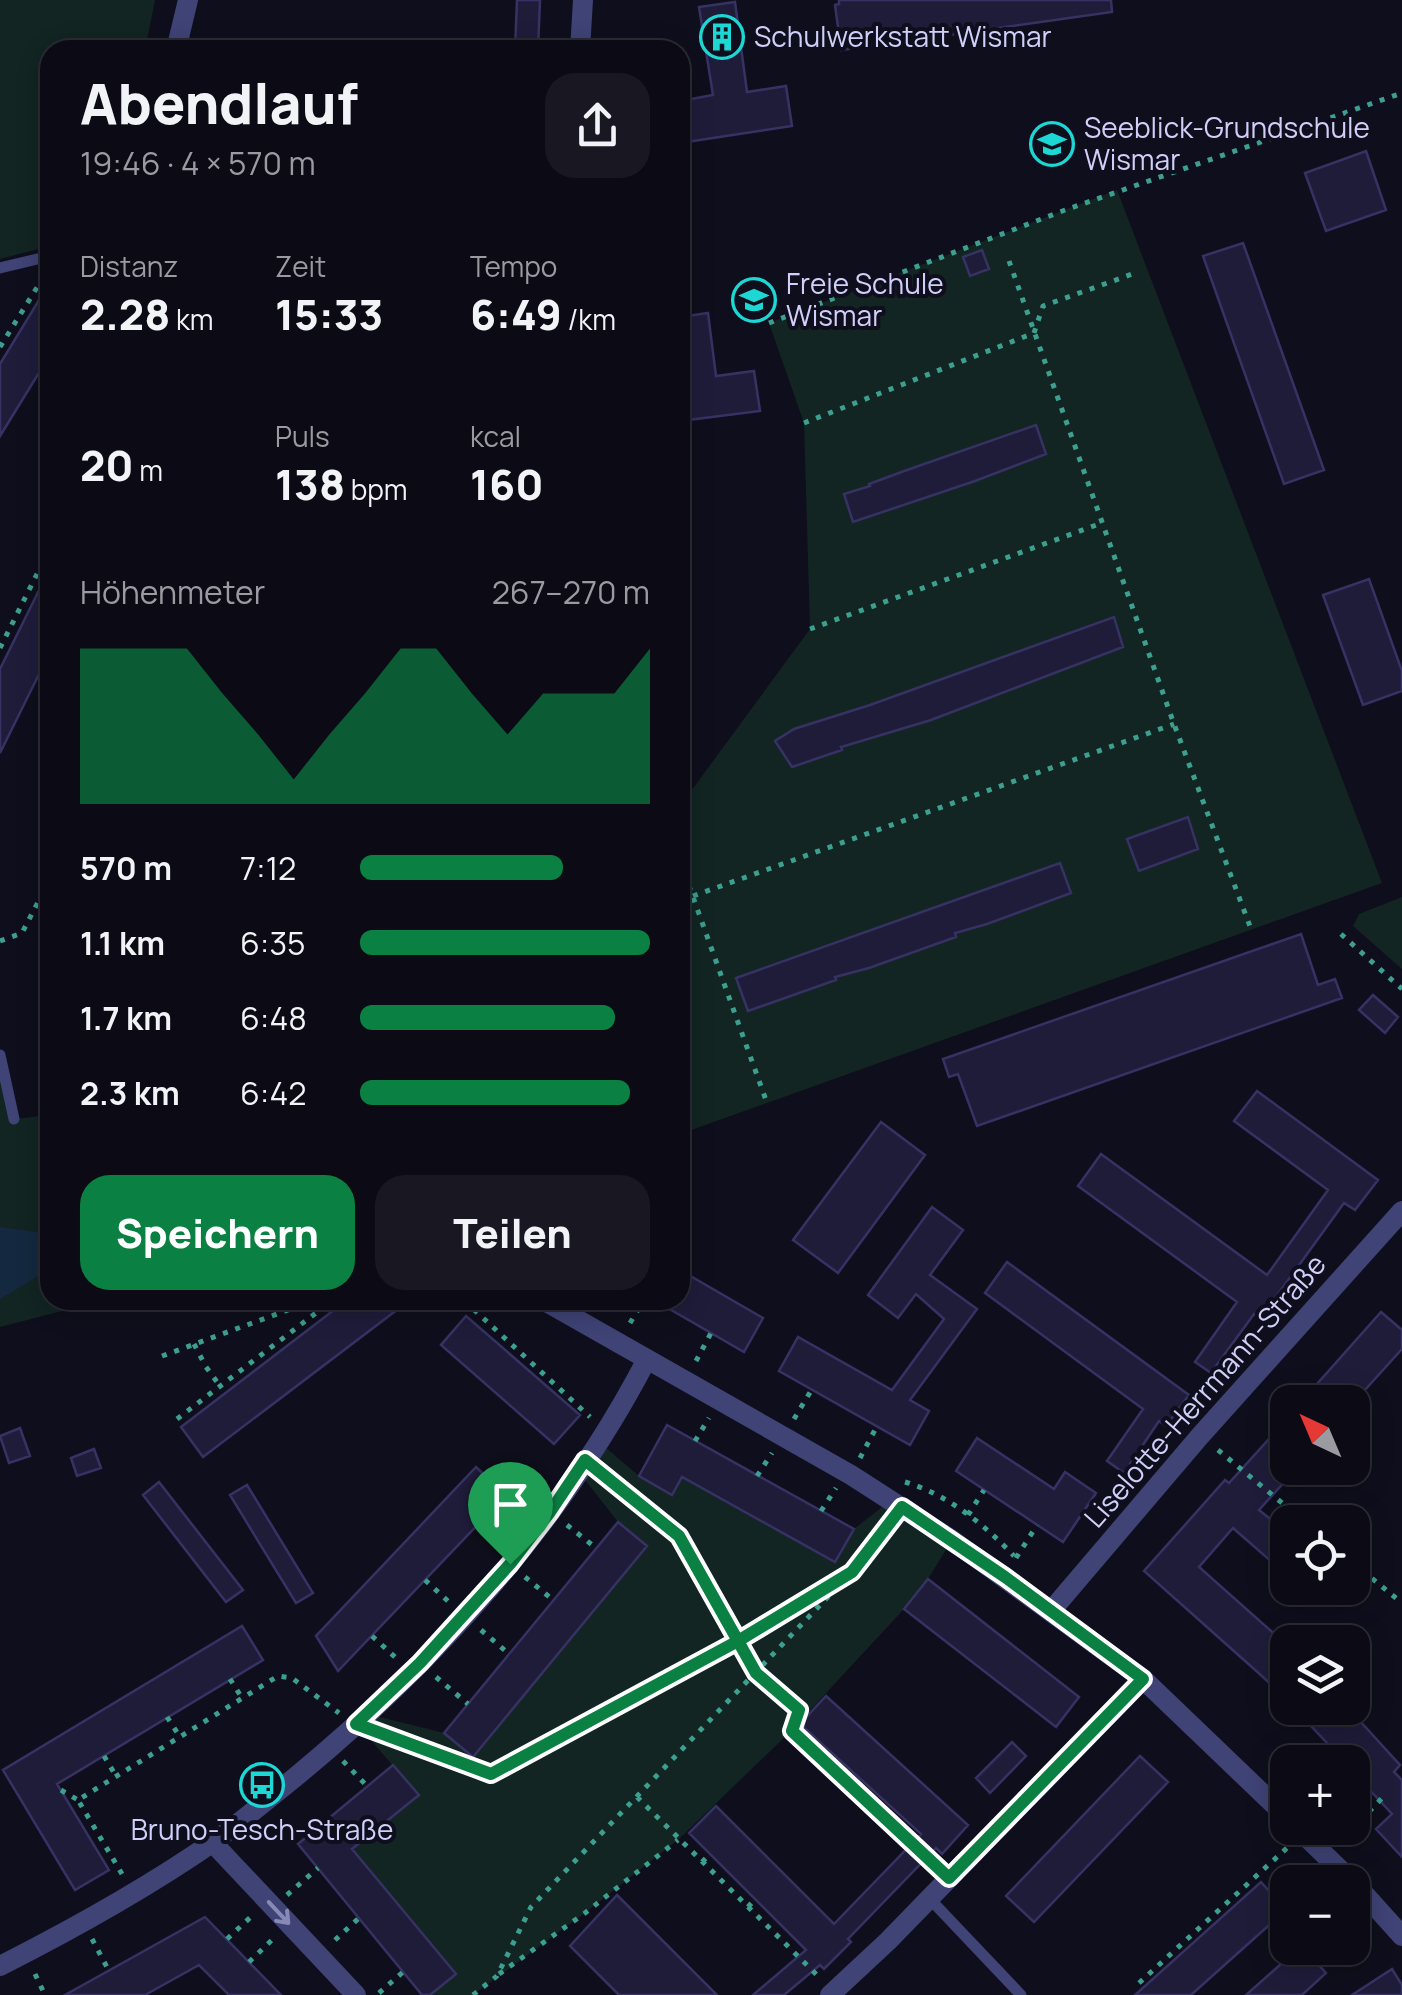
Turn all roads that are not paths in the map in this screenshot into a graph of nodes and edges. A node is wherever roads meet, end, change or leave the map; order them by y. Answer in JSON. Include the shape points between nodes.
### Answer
{"nodes":[{"id":1,"x":188,"y":0,"type":"edge"},
{"id":2,"x":583,"y":0,"type":"edge"},
{"id":3,"x":178,"y":40,"type":"edge"},
{"id":4,"x":581,"y":40,"type":"edge"},
{"id":5,"x":40,"y":258,"type":"edge"},
{"id":6,"x":0,"y":268,"type":"edge"},
{"id":7,"x":0,"y":1055,"type":"edge"},
{"id":8,"x":14,"y":1119,"type":"dead end"},
{"id":9,"x":1402,"y":1211,"type":"edge"},
{"id":10,"x":560,"y":1310,"type":"edge"},
{"id":11,"x":647,"y":1360,"type":"junction"},
{"id":12,"x":1051,"y":1610,"type":"junction"},
{"id":13,"x":1143,"y":1679,"type":"junction"},
{"id":14,"x":1270,"y":1801,"type":"edge"},
{"id":15,"x":212,"y":1842,"type":"junction"},
{"id":16,"x":1315,"y":1845,"type":"edge"},
{"id":17,"x":929,"y":1898,"type":"junction"},
{"id":18,"x":1402,"y":1936,"type":"edge"},
{"id":19,"x":0,"y":1966,"type":"edge"},
{"id":20,"x":832,"y":1993,"type":"edge"},
{"id":21,"x":356,"y":1995,"type":"edge"},
{"id":22,"x":1021,"y":1995,"type":"edge"}],
"edges":[{"from":1,"to":3,"type":"street"},
{"from":2,"to":4,"type":"street"},
{"from":5,"to":6,"type":"lane"},
{"from":7,"to":8,"type":"lane"},
{"from":9,"to":12,"type":"street","name":"Liselotte-Herrmann-Straße"},
{"from":10,"to":11,"type":"street"},
{"from":11,"to":12,"type":"street","via":[[902,1507]]},
{"from":11,"to":15,"type":"street","via":[[550,1512],[416,1667],[331,1748]]},
{"from":12,"to":13,"type":"street"},
{"from":13,"to":14,"type":"street"},
{"from":13,"to":17,"type":"street"},
{"from":15,"to":19,"type":"street"},
{"from":15,"to":21,"type":"street","one_way":true},
{"from":16,"to":18,"type":"street"},
{"from":17,"to":20,"type":"street"},
{"from":17,"to":22,"type":"lane"}]}
